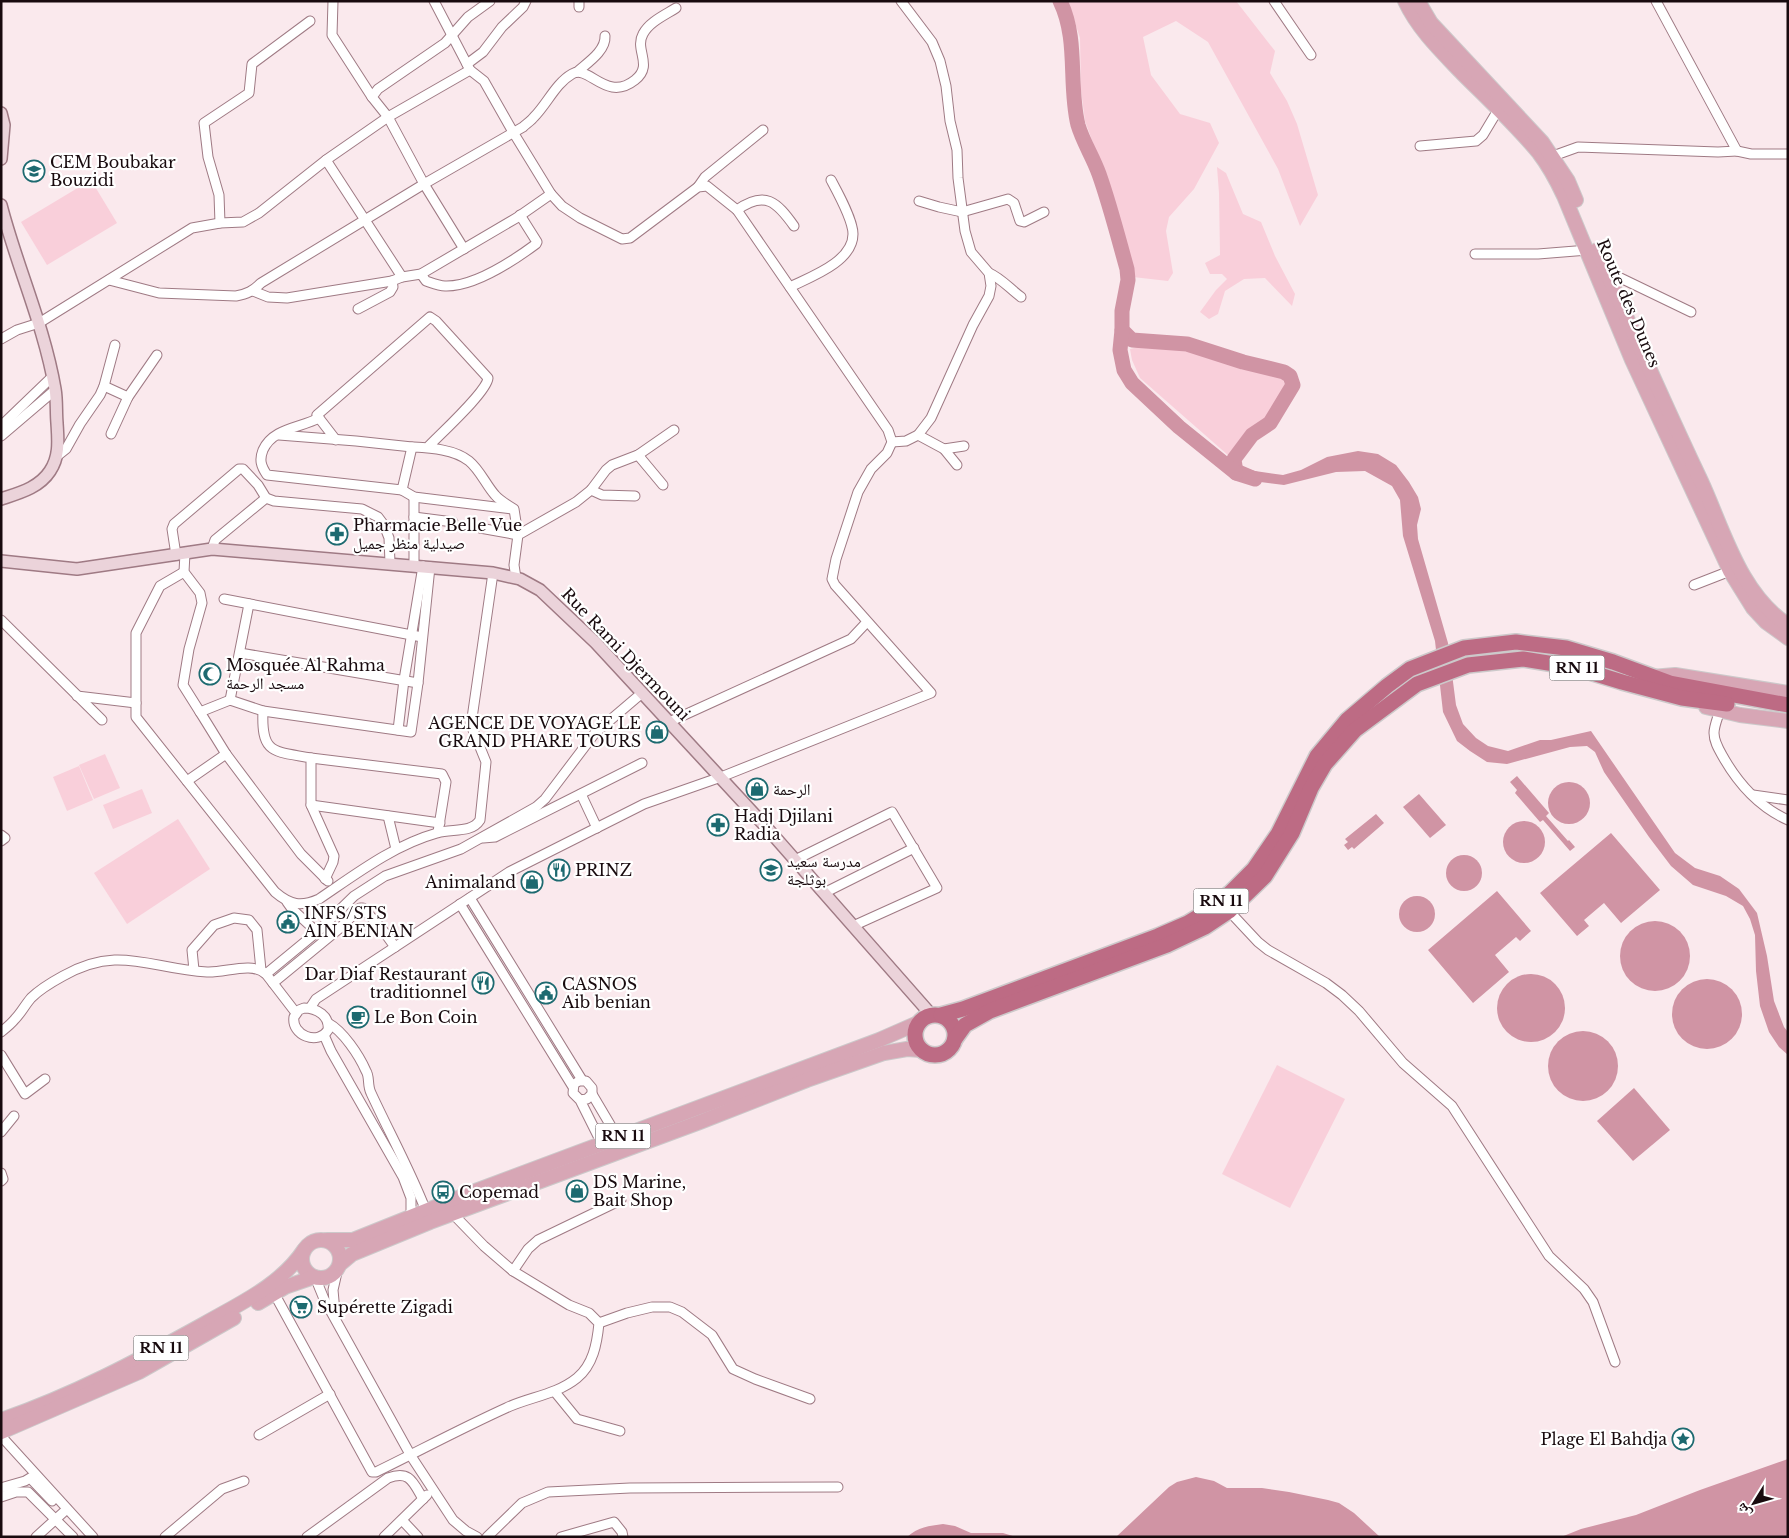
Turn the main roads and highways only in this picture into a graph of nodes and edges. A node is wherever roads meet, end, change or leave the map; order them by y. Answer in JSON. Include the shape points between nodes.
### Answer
{"nodes":[{"id":1,"x":1406,"y":1,"type":"edge"},
{"id":2,"x":1418,"y":1,"type":"edge"},
{"id":3,"x":1,"y":113,"type":"edge"},
{"id":4,"x":1,"y":159,"type":"edge"},
{"id":5,"x":1,"y":205,"type":"edge"},
{"id":6,"x":4,"y":234,"type":"edge"},
{"id":7,"x":1,"y":499,"type":"edge"},
{"id":8,"x":1,"y":560,"type":"edge"},
{"id":9,"x":1788,"y":625,"type":"edge"},
{"id":10,"x":1788,"y":638,"type":"edge"},
{"id":11,"x":1651,"y":677,"type":"junction"},
{"id":12,"x":1788,"y":693,"type":"edge"},
{"id":13,"x":1682,"y":698,"type":"junction"},
{"id":14,"x":1788,"y":704,"type":"edge"},
{"id":15,"x":1788,"y":713,"type":"edge"},
{"id":16,"x":1788,"y":722,"type":"edge"},
{"id":17,"x":929,"y":1017,"type":"junction"},
{"id":18,"x":955,"y":1040,"type":"junction"},
{"id":19,"x":921,"y":1050,"type":"junction"},
{"id":20,"x":327,"y":1240,"type":"junction"},
{"id":21,"x":304,"y":1250,"type":"junction"},
{"id":22,"x":339,"y":1266,"type":"junction"},
{"id":23,"x":314,"y":1277,"type":"junction"},
{"id":24,"x":1,"y":1420,"type":"edge"},
{"id":25,"x":1,"y":1432,"type":"edge"}],
"edges":[{"from":1,"to":10,"type":"main road","name":"Route des Dunes","via":[[1423,30],[1539,154],[1553,174],[1636,368],[1730,571],[1752,608]]},
{"from":2,"to":9,"type":"main road","name":"Route des Dunes","via":[[1431,22],[1553,156],[1568,181],[1739,566],[1765,606]]},
{"from":3,"to":4,"type":"main road","via":[[4,125]]},
{"from":5,"to":6,"type":"main road"},
{"from":6,"to":7,"type":"main road","via":[[40,323],[55,390],[58,448],[49,473],[42,480],[35,486]]},
{"from":8,"to":17,"type":"main road","name":"Rue Rami Djermouni","via":[[76,569],[212,549],[422,566],[516,578],[540,590],[596,643],[795,860],[927,1010]]},
{"from":11,"to":12,"type":"main road","number":"RN 11","via":[[1675,675]]},
{"from":11,"to":14,"type":"highway","number":"RN 11"},
{"from":11,"to":17,"type":"highway","number":"RN 11","via":[[1566,648],[1516,642],[1464,648],[1410,669],[1347,720],[1317,756],[1278,834],[1259,862],[1211,909],[1158,936],[971,1006]]},
{"from":13,"to":15,"type":"highway","number":"RN 11"},
{"from":13,"to":16,"type":"main road","number":"RN 11","via":[[1740,715]]},
{"from":13,"to":18,"type":"highway","number":"RN 11","via":[[1574,667],[1523,659],[1468,665],[1417,684],[1355,730],[1325,764],[1292,833],[1264,876],[1229,911],[1167,945],[990,1011],[966,1025]]},
{"from":17,"to":18,"type":"highway","via":[[951,1022]]},
{"from":17,"to":19,"type":"highway","via":[[915,1030],[914,1037]]},
{"from":17,"to":20,"type":"main road","number":"RN 11","via":[[879,1040],[353,1240]]},
{"from":18,"to":19,"type":"highway","via":[[941,1054]]},
{"from":19,"to":22,"type":"main road","number":"RN 11","via":[[884,1053],[452,1213],[352,1254]]},
{"from":20,"to":21,"type":"main road","via":[[313,1241]]},
{"from":20,"to":22,"type":"main road","via":[[339,1252]]},
{"from":21,"to":23,"type":"main road","via":[[303,1266]]},
{"from":21,"to":24,"type":"main road","number":"RN 11","via":[[274,1282],[178,1338],[112,1373]]},
{"from":22,"to":23,"type":"main road","via":[[329,1276]]},
{"from":23,"to":25,"type":"main road","number":"RN 11","via":[[285,1287],[139,1372]]}]}
